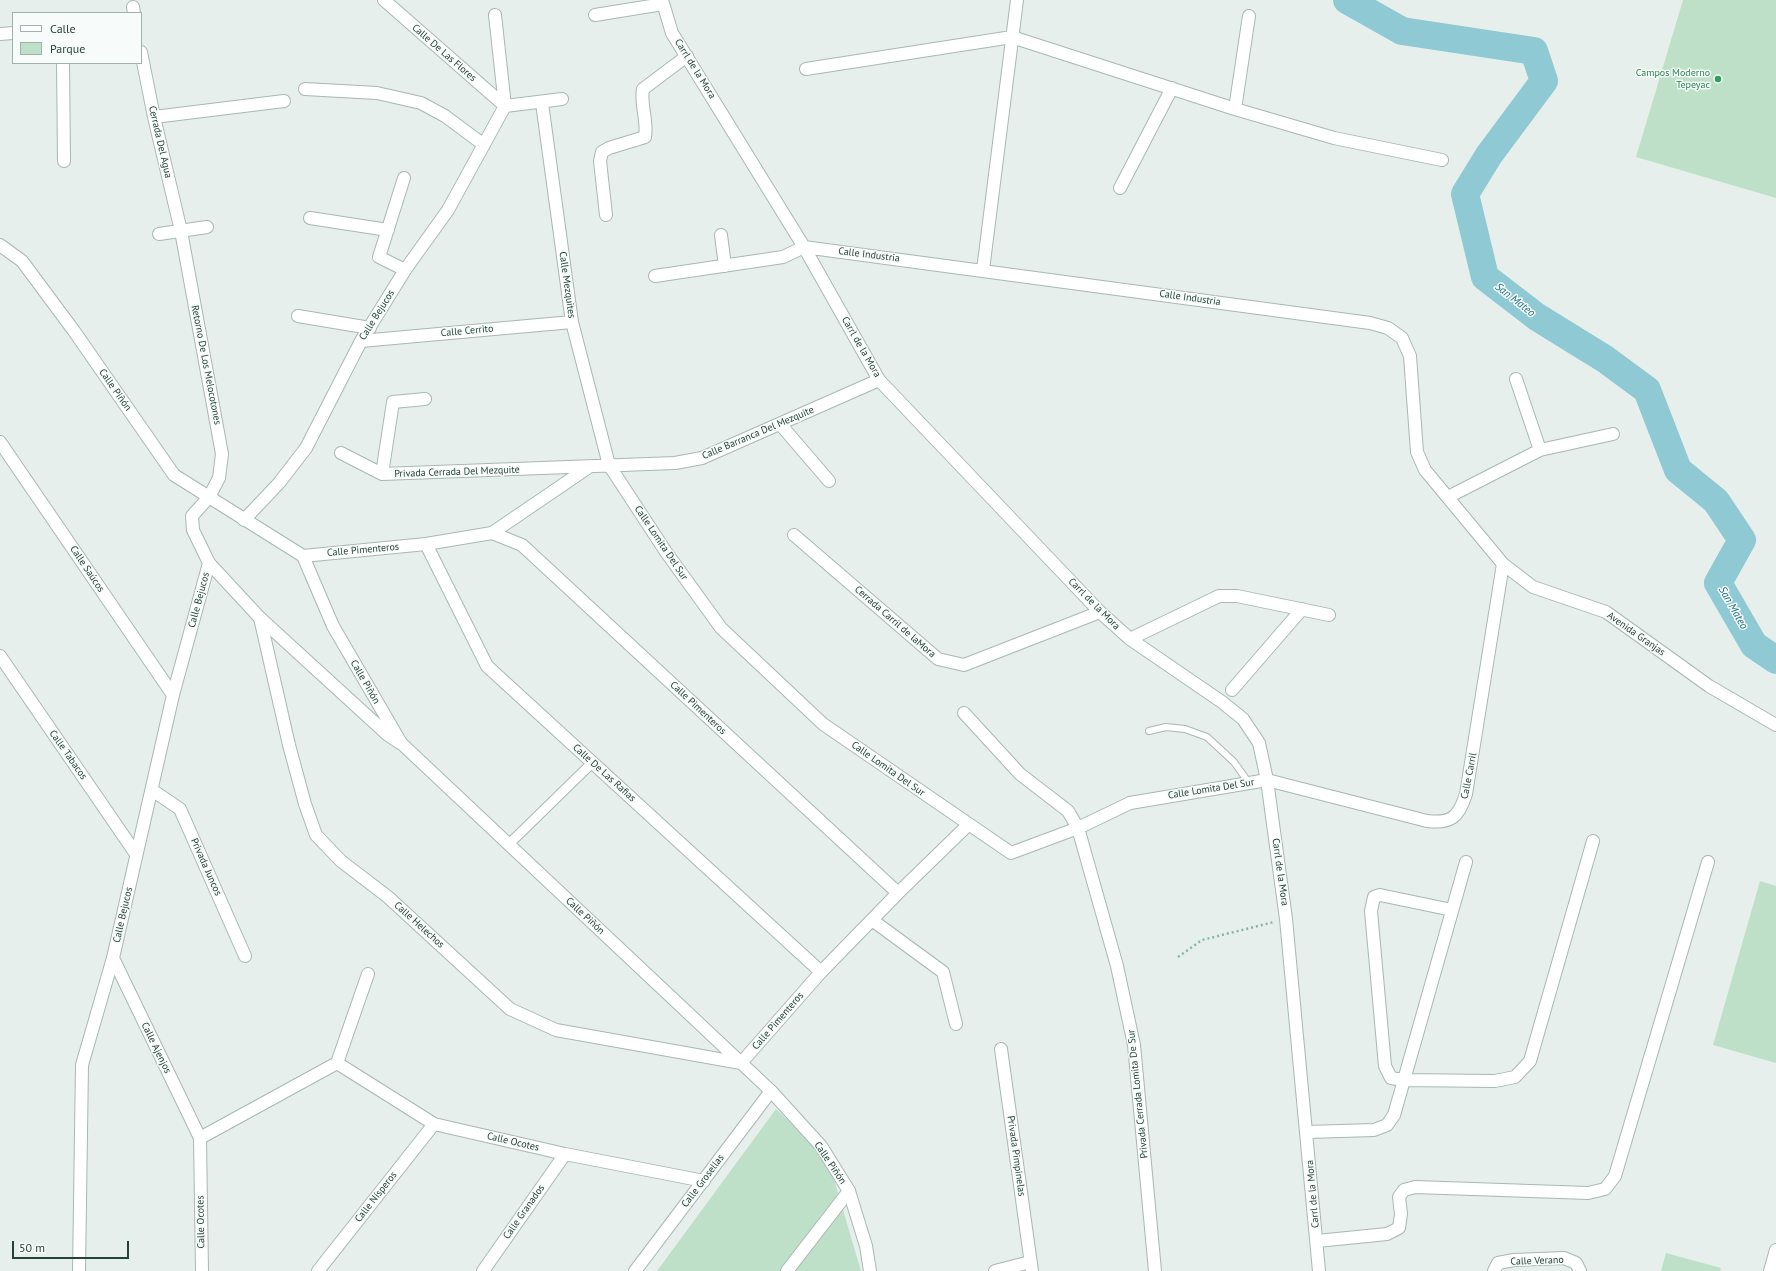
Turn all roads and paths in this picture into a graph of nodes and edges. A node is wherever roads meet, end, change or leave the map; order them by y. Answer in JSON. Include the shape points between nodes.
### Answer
{"nodes":[{"id":1,"x":384,"y":0,"type":"edge"},
{"id":2,"x":1017,"y":0,"type":"edge"},
{"id":3,"x":663,"y":2,"type":"edge"},
{"id":4,"x":495,"y":15,"type":"dead end"},
{"id":5,"x":595,"y":15,"type":"dead end"},
{"id":6,"x":1249,"y":16,"type":"dead end"},
{"id":7,"x":12,"y":33,"type":"edge"},
{"id":8,"x":0,"y":34,"type":"edge"},
{"id":9,"x":1012,"y":37,"type":"junction"},
{"id":10,"x":687,"y":56,"type":"junction"},
{"id":11,"x":142,"y":57,"type":"edge"},
{"id":12,"x":63,"y":64,"type":"edge"},
{"id":13,"x":806,"y":69,"type":"dead end"},
{"id":14,"x":1172,"y":88,"type":"junction"},
{"id":15,"x":304,"y":89,"type":"dead end"},
{"id":16,"x":562,"y":99,"type":"dead end"},
{"id":17,"x":284,"y":101,"type":"dead end"},
{"id":18,"x":542,"y":102,"type":"junction"},
{"id":19,"x":505,"y":106,"type":"junction"},
{"id":20,"x":1235,"y":109,"type":"junction"},
{"id":21,"x":154,"y":117,"type":"junction"},
{"id":22,"x":484,"y":145,"type":"junction"},
{"id":23,"x":1442,"y":160,"type":"dead end"},
{"id":24,"x":64,"y":162,"type":"dead end"},
{"id":25,"x":404,"y":178,"type":"dead end"},
{"id":26,"x":1120,"y":188,"type":"dead end"},
{"id":27,"x":606,"y":215,"type":"dead end"},
{"id":28,"x":310,"y":218,"type":"dead end"},
{"id":29,"x":207,"y":227,"type":"dead end"},
{"id":30,"x":388,"y":230,"type":"junction"},
{"id":31,"x":181,"y":231,"type":"junction"},
{"id":32,"x":159,"y":234,"type":"dead end"},
{"id":33,"x":721,"y":234,"type":"dead end"},
{"id":34,"x":0,"y":245,"type":"edge"},
{"id":35,"x":804,"y":247,"type":"junction"},
{"id":36,"x":725,"y":266,"type":"junction"},
{"id":37,"x":405,"y":270,"type":"junction"},
{"id":38,"x":983,"y":270,"type":"junction"},
{"id":39,"x":655,"y":276,"type":"dead end"},
{"id":40,"x":298,"y":316,"type":"dead end"},
{"id":41,"x":572,"y":322,"type":"junction"},
{"id":42,"x":370,"y":328,"type":"junction"},
{"id":43,"x":361,"y":341,"type":"junction"},
{"id":44,"x":1516,"y":379,"type":"dead end"},
{"id":45,"x":879,"y":380,"type":"junction"},
{"id":46,"x":425,"y":399,"type":"dead end"},
{"id":47,"x":780,"y":424,"type":"junction"},
{"id":48,"x":1613,"y":434,"type":"dead end"},
{"id":49,"x":0,"y":442,"type":"edge"},
{"id":50,"x":1540,"y":450,"type":"junction"},
{"id":51,"x":341,"y":453,"type":"dead end"},
{"id":52,"x":609,"y":465,"type":"junction"},
{"id":53,"x":590,"y":467,"type":"junction"},
{"id":54,"x":382,"y":474,"type":"junction"},
{"id":55,"x":829,"y":481,"type":"dead end"},
{"id":56,"x":209,"y":496,"type":"junction"},
{"id":57,"x":1448,"y":498,"type":"junction"},
{"id":58,"x":244,"y":520,"type":"junction"},
{"id":59,"x":492,"y":533,"type":"junction"},
{"id":60,"x":794,"y":535,"type":"dead end"},
{"id":61,"x":426,"y":544,"type":"junction"},
{"id":62,"x":303,"y":556,"type":"junction"},
{"id":63,"x":209,"y":563,"type":"junction"},
{"id":64,"x":1503,"y":564,"type":"junction"},
{"id":65,"x":1302,"y":609,"type":"junction"},
{"id":66,"x":1100,"y":612,"type":"junction"},
{"id":67,"x":1329,"y":615,"type":"dead end"},
{"id":68,"x":260,"y":618,"type":"junction"},
{"id":69,"x":1130,"y":639,"type":"junction"},
{"id":70,"x":0,"y":656,"type":"edge"},
{"id":71,"x":1232,"y":690,"type":"dead end"},
{"id":72,"x":173,"y":695,"type":"junction"},
{"id":73,"x":964,"y":712,"type":"dead end"},
{"id":74,"x":1776,"y":725,"type":"edge"},
{"id":75,"x":1149,"y":731,"type":"dead end"},
{"id":76,"x":401,"y":743,"type":"junction"},
{"id":77,"x":592,"y":763,"type":"junction"},
{"id":78,"x":1267,"y":780,"type":"junction"},
{"id":79,"x":1249,"y":783,"type":"junction"},
{"id":80,"x":152,"y":790,"type":"junction"},
{"id":81,"x":968,"y":825,"type":"junction"},
{"id":82,"x":1078,"y":828,"type":"junction"},
{"id":83,"x":1593,"y":841,"type":"dead end"},
{"id":84,"x":509,"y":844,"type":"junction"},
{"id":85,"x":136,"y":854,"type":"junction"},
{"id":86,"x":1466,"y":862,"type":"dead end"},
{"id":87,"x":1708,"y":862,"type":"dead end"},
{"id":88,"x":898,"y":893,"type":"junction"},
{"id":89,"x":1452,"y":910,"type":"junction"},
{"id":90,"x":1286,"y":919,"type":"junction"},
{"id":91,"x":872,"y":920,"type":"junction"},
{"id":92,"x":245,"y":956,"type":"dead end"},
{"id":93,"x":1178,"y":957,"type":"dead end"},
{"id":94,"x":113,"y":958,"type":"junction"},
{"id":95,"x":821,"y":972,"type":"junction"},
{"id":96,"x":368,"y":974,"type":"dead end"},
{"id":97,"x":956,"y":1024,"type":"dead end"},
{"id":98,"x":1001,"y":1049,"type":"dead end"},
{"id":99,"x":337,"y":1063,"type":"junction"},
{"id":100,"x":741,"y":1064,"type":"junction"},
{"id":101,"x":1403,"y":1080,"type":"junction"},
{"id":102,"x":771,"y":1091,"type":"junction"},
{"id":103,"x":434,"y":1124,"type":"junction"},
{"id":104,"x":1307,"y":1132,"type":"junction"},
{"id":105,"x":200,"y":1138,"type":"junction"},
{"id":106,"x":565,"y":1154,"type":"junction"},
{"id":107,"x":704,"y":1181,"type":"junction"},
{"id":108,"x":849,"y":1191,"type":"junction"},
{"id":109,"x":1317,"y":1241,"type":"junction"},
{"id":110,"x":1776,"y":1250,"type":"edge"},
{"id":111,"x":1031,"y":1267,"type":"edge"},
{"id":112,"x":79,"y":1271,"type":"edge"},
{"id":113,"x":202,"y":1271,"type":"edge"},
{"id":114,"x":318,"y":1271,"type":"edge"},
{"id":115,"x":483,"y":1271,"type":"edge"},
{"id":116,"x":635,"y":1271,"type":"edge"},
{"id":117,"x":787,"y":1271,"type":"edge"},
{"id":118,"x":870,"y":1271,"type":"edge"},
{"id":119,"x":995,"y":1271,"type":"edge"},
{"id":120,"x":1155,"y":1271,"type":"edge"},
{"id":121,"x":1319,"y":1271,"type":"edge"},
{"id":122,"x":1494,"y":1271,"type":"edge"},
{"id":123,"x":1580,"y":1271,"type":"edge"},
{"id":124,"x":1770,"y":1271,"type":"edge"}],
"edges":[{"from":1,"to":19,"type":"street","name":"Calle De Las Flores"},
{"from":2,"to":9,"type":"street"},
{"from":3,"to":5,"type":"street"},
{"from":3,"to":10,"type":"street","name":"Carrl de la Mora","via":[[672,33]]},
{"from":4,"to":19,"type":"street"},
{"from":6,"to":20,"type":"street"},
{"from":7,"to":8,"type":"street"},
{"from":9,"to":13,"type":"street"},
{"from":9,"to":14,"type":"street"},
{"from":9,"to":38,"type":"street"},
{"from":10,"to":27,"type":"street","via":[[644,90],[642,97],[645,137],[602,152],[600,161]]},
{"from":10,"to":35,"type":"street","name":"Carrl de la Mora"},
{"from":11,"to":21,"type":"street","name":"Cerrada Del Agua"},
{"from":12,"to":24,"type":"street"},
{"from":14,"to":20,"type":"street"},
{"from":14,"to":26,"type":"street"},
{"from":15,"to":22,"type":"street","via":[[377,93],[421,103],[445,116]]},
{"from":16,"to":18,"type":"street"},
{"from":17,"to":21,"type":"street"},
{"from":18,"to":19,"type":"street"},
{"from":18,"to":41,"type":"street","name":"Calle Mezquites"},
{"from":19,"to":22,"type":"street","name":"Calle Bejucos"},
{"from":20,"to":23,"type":"street","via":[[1334,138]]},
{"from":21,"to":31,"type":"street","name":"Cerrada Del Agua"},
{"from":22,"to":37,"type":"street","name":"Calle Bejucos","via":[[448,210]]},
{"from":25,"to":30,"type":"street"},
{"from":28,"to":30,"type":"street"},
{"from":29,"to":31,"type":"street"},
{"from":30,"to":37,"type":"street","via":[[379,257]]},
{"from":31,"to":32,"type":"street"},
{"from":31,"to":56,"type":"street","name":"Retorno De Los Melocotones","via":[[222,454],[219,478]]},
{"from":33,"to":36,"type":"street"},
{"from":34,"to":56,"type":"street","name":"Calle Piñón","via":[[22,261],[174,475]]},
{"from":35,"to":36,"type":"street","via":[[783,257]]},
{"from":35,"to":38,"type":"street","name":"Calle Industria"},
{"from":35,"to":45,"type":"street","name":"Carrl de la Mora"},
{"from":36,"to":39,"type":"street"},
{"from":37,"to":42,"type":"street","name":"Calle Bejucos"},
{"from":38,"to":57,"type":"street","name":"Calle Industria","via":[[1370,323],[1388,328],[1402,338],[1410,356],[1418,452],[1425,470]]},
{"from":40,"to":42,"type":"street"},
{"from":41,"to":43,"type":"street","name":"Calle Cerrito"},
{"from":41,"to":52,"type":"street","name":"Calle Mezquites"},
{"from":42,"to":43,"type":"street","name":"Calle Bejucos"},
{"from":43,"to":58,"type":"street","name":"Calle Bejucos","via":[[306,448],[279,484]]},
{"from":44,"to":50,"type":"street"},
{"from":45,"to":47,"type":"street","name":"Calle Barranca Del Mezquite"},
{"from":45,"to":66,"type":"street","name":"Carrl de la Mora"},
{"from":46,"to":54,"type":"street","name":"Privada Cerrada Del Mezquite","via":[[393,402]]},
{"from":47,"to":52,"type":"street","name":"Calle Barranca Del Mezquite","via":[[702,458],[675,463]]},
{"from":47,"to":55,"type":"street"},
{"from":48,"to":50,"type":"street"},
{"from":49,"to":72,"type":"street","name":"Calle Saúcos"},
{"from":50,"to":57,"type":"street"},
{"from":51,"to":54,"type":"street"},
{"from":52,"to":53,"type":"street","name":"Calle Pimenteros"},
{"from":52,"to":81,"type":"street","name":"Calle Lomita Del Sur","via":[[666,552],[721,628],[823,724]]},
{"from":53,"to":54,"type":"street","name":"Privada Cerrada Del Mezquite"},
{"from":53,"to":59,"type":"street","name":"Calle Pimenteros"},
{"from":56,"to":58,"type":"street","name":"Calle Piñón"},
{"from":56,"to":63,"type":"street","name":"Retorno De Los Melocotones","via":[[192,516],[193,530]]},
{"from":57,"to":64,"type":"street","name":"Avenida Granjas"},
{"from":58,"to":62,"type":"street"},
{"from":59,"to":61,"type":"street","name":"Calle Pimenteros"},
{"from":59,"to":88,"type":"street","name":"Calle Pimenteros","via":[[522,545]]},
{"from":60,"to":66,"type":"street","name":"Cerrada Carril de laMora","via":[[938,659],[964,665]]},
{"from":61,"to":62,"type":"street","name":"Calle Pimenteros"},
{"from":61,"to":77,"type":"street","name":"Calle De Las Rafias","via":[[487,666]]},
{"from":62,"to":76,"type":"street","name":"Calle Piñón","via":[[333,626]]},
{"from":63,"to":68,"type":"street","name":"Retorno De Los Melocotones"},
{"from":63,"to":72,"type":"street","name":"Calle Bejucos"},
{"from":64,"to":74,"type":"street","name":"Avenida Granjas","via":[[1533,587],[1606,612],[1709,686]]},
{"from":64,"to":78,"type":"street","name":"Calle Carril","via":[[1466,794],[1462,809],[1454,817],[1441,823],[1427,822]]},
{"from":65,"to":67,"type":"street"},
{"from":65,"to":69,"type":"street","via":[[1237,596],[1219,596]]},
{"from":65,"to":71,"type":"street"},
{"from":66,"to":69,"type":"street","name":"Carrl de la Mora"},
{"from":68,"to":76,"type":"street","name":"Retorno De Los Melocotones","via":[[388,735]]},
{"from":68,"to":100,"type":"street","name":"Calle Helechos","via":[[305,804],[316,835],[341,861],[388,897],[510,1009],[556,1030]]},
{"from":69,"to":78,"type":"street","name":"Carrl de la Mora","via":[[1222,702],[1242,719],[1258,743]]},
{"from":70,"to":85,"type":"street","name":"Calle Tabacos"},
{"from":72,"to":80,"type":"street","name":"Calle Bejucos"},
{"from":73,"to":82,"type":"street","name":"Privada Cerrada Lomita De Sur","via":[[1020,774],[1068,811]]},
{"from":75,"to":79,"type":"lane","via":[[1166,726],[1185,729],[1207,737],[1234,762]]},
{"from":76,"to":84,"type":"street","name":"Calle Piñón"},
{"from":77,"to":84,"type":"street"},
{"from":77,"to":95,"type":"street","name":"Calle De Las Rafias"},
{"from":78,"to":79,"type":"street","name":"Calle Lomita Del Sur"},
{"from":78,"to":90,"type":"street","name":"Carrl de la Mora"},
{"from":79,"to":82,"type":"street","name":"Calle Lomita Del Sur","via":[[1130,803]]},
{"from":80,"to":85,"type":"street","name":"Calle Bejucos"},
{"from":80,"to":92,"type":"street","name":"Privada Juncos","via":[[180,809]]},
{"from":81,"to":82,"type":"street","name":"Calle Lomita Del Sur","via":[[1011,853]]},
{"from":81,"to":88,"type":"street","name":"Calle Pimenteros"},
{"from":82,"to":120,"type":"street","name":"Privada Cerrada Lomita De Sur","via":[[1117,966],[1134,1045]]},
{"from":83,"to":101,"type":"street","via":[[1530,1061],[1515,1077],[1495,1081]]},
{"from":84,"to":100,"type":"street","name":"Calle Piñón"},
{"from":85,"to":94,"type":"street","name":"Calle Bejucos"},
{"from":86,"to":89,"type":"street"},
{"from":87,"to":109,"type":"street","via":[[1616,1176],[1605,1189],[1588,1193],[1415,1187],[1404,1190],[1398,1197],[1401,1214],[1399,1228],[1388,1234]]},
{"from":88,"to":91,"type":"street","name":"Calle Pimenteros"},
{"from":89,"to":101,"type":"street"},
{"from":89,"to":101,"type":"street","via":[[1380,895],[1374,897],[1372,902],[1386,1066],[1391,1078]]},
{"from":90,"to":93,"type":"path","via":[[1202,940]]},
{"from":90,"to":104,"type":"street","name":"Carrl de la Mora"},
{"from":91,"to":95,"type":"street","name":"Calle Pimenteros"},
{"from":91,"to":97,"type":"street","via":[[943,972]]},
{"from":94,"to":105,"type":"street","name":"Calle Ajenjos"},
{"from":94,"to":112,"type":"street","name":"Calle Bejucos","via":[[82,1065]]},
{"from":95,"to":100,"type":"street","name":"Calle Pimenteros"},
{"from":96,"to":99,"type":"street"},
{"from":98,"to":111,"type":"street","name":"Privada Pimpinelas"},
{"from":99,"to":103,"type":"street","name":"Calle Ocotes"},
{"from":99,"to":105,"type":"street"},
{"from":100,"to":102,"type":"street","name":"Calle Piñón"},
{"from":101,"to":104,"type":"street","via":[[1394,1115],[1387,1125],[1374,1130]]},
{"from":102,"to":107,"type":"street","name":"Calle Grosellas"},
{"from":102,"to":108,"type":"street","name":"Calle Piñón","via":[[821,1146]]},
{"from":103,"to":106,"type":"street","name":"Calle Ocotes"},
{"from":103,"to":114,"type":"street","name":"Calle Nísperos"},
{"from":104,"to":109,"type":"street","name":"Carrl de la Mora"},
{"from":105,"to":113,"type":"street","name":"Calle Ocotes"},
{"from":106,"to":107,"type":"street","name":"Calle Ocotes"},
{"from":106,"to":115,"type":"street","name":"Calle Granados"},
{"from":107,"to":116,"type":"street","name":"Calle Grosellas"},
{"from":108,"to":117,"type":"street"},
{"from":108,"to":118,"type":"street","name":"Calle Piñón","via":[[866,1246]]},
{"from":109,"to":121,"type":"street","name":"Carrl de la Mora"},
{"from":110,"to":124,"type":"street"},
{"from":111,"to":119,"type":"street"},
{"from":122,"to":123,"type":"street","name":"Calle Verano","via":[[1498,1263],[1514,1260],[1564,1258],[1576,1263]]}]}
